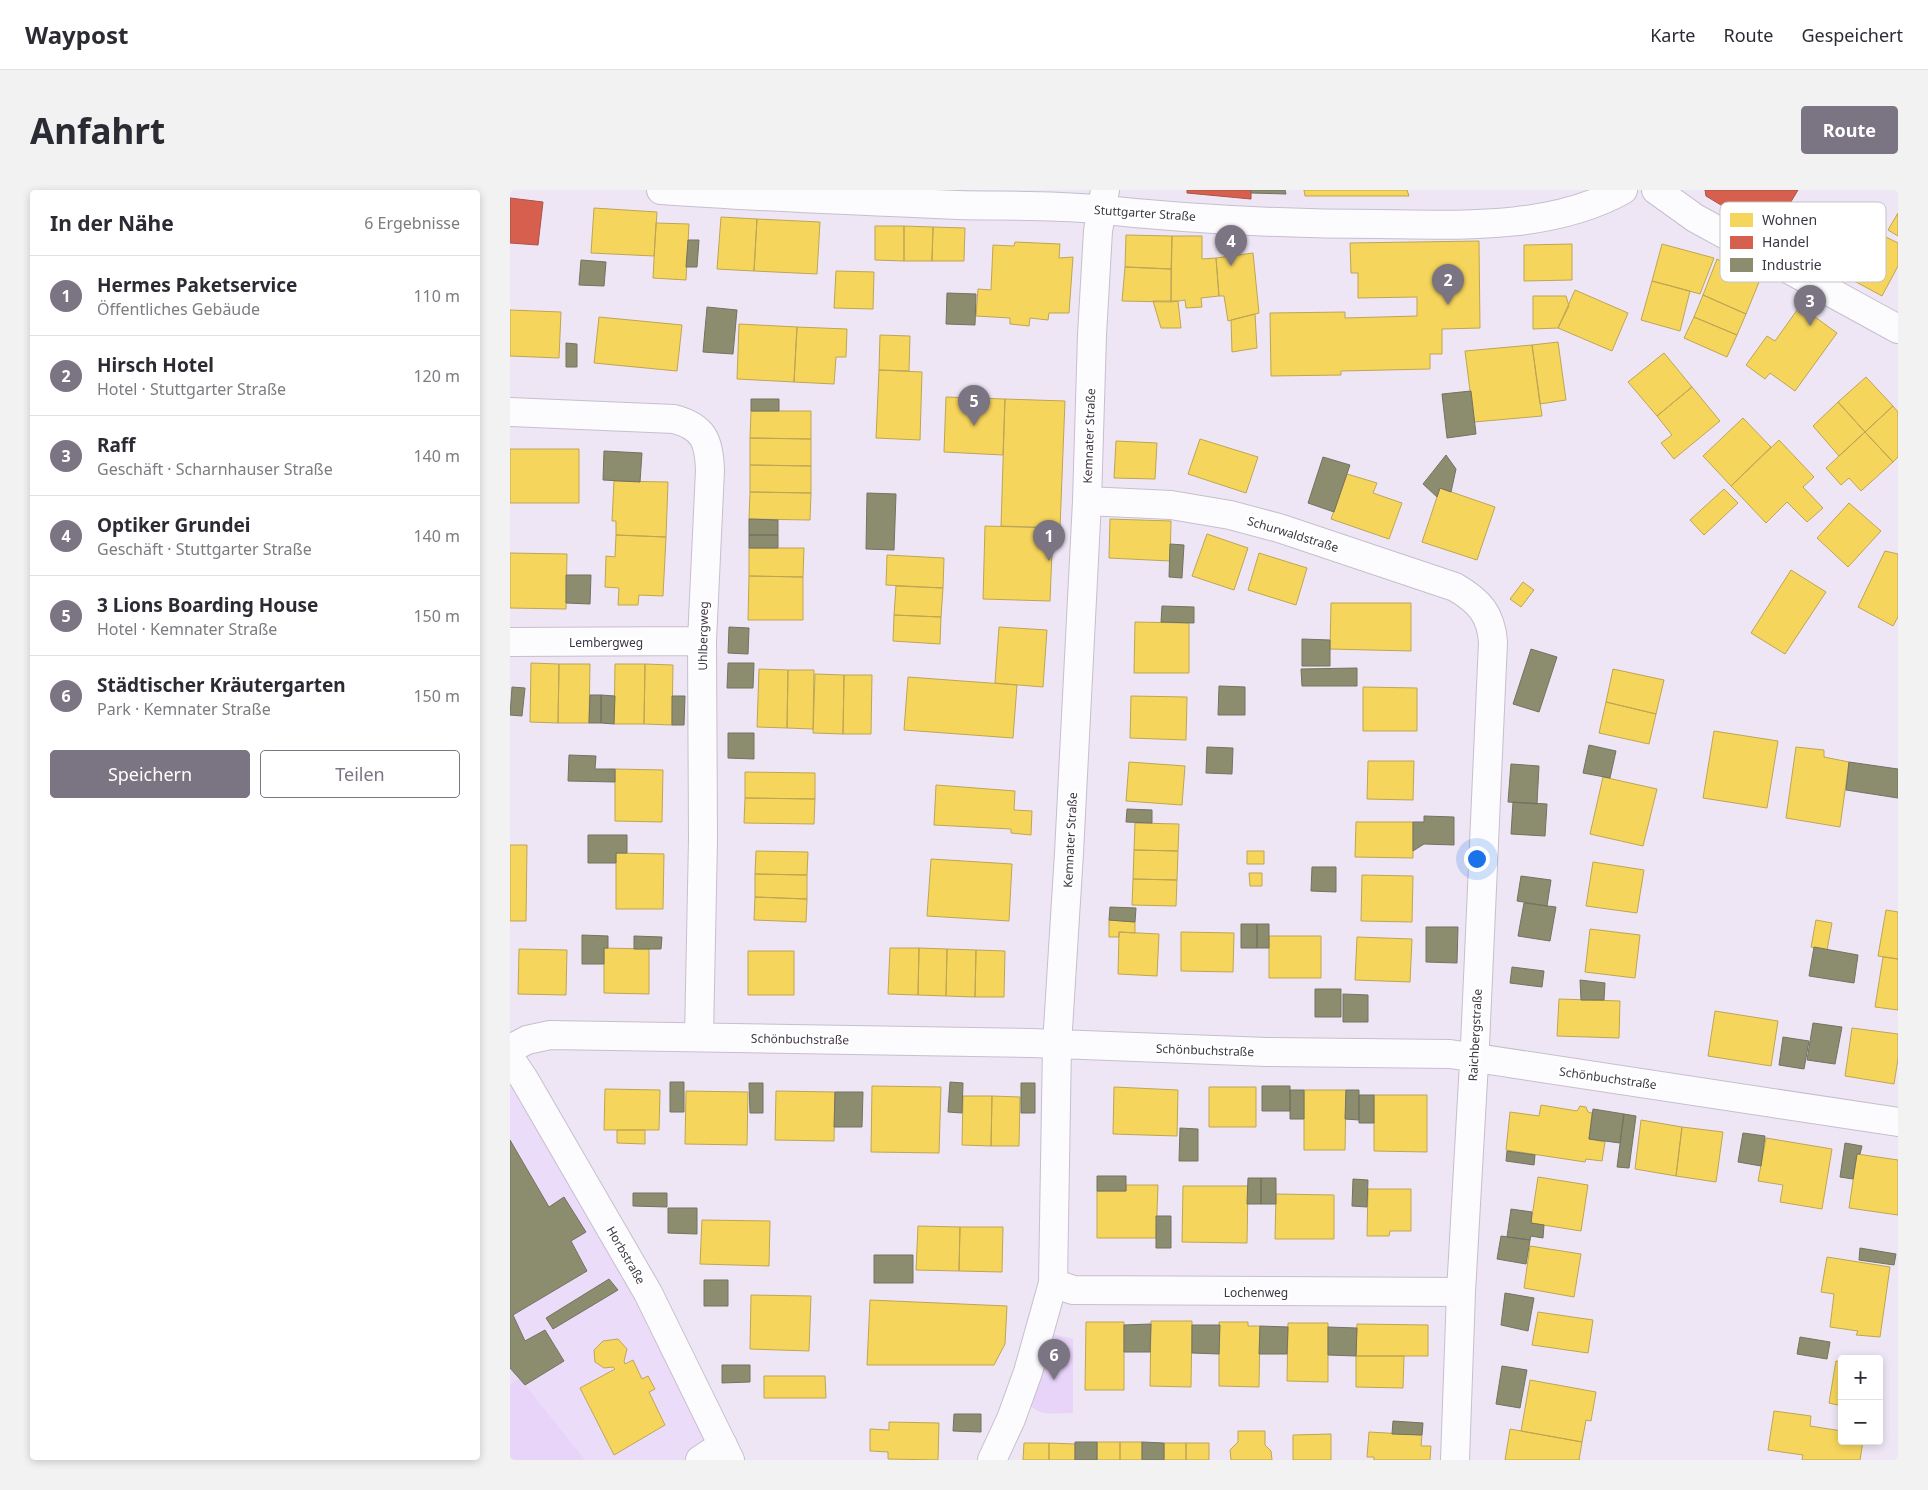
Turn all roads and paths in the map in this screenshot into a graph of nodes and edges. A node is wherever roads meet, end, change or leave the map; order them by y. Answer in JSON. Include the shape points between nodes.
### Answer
{"nodes":[{"id":1,"x":661,"y":190,"type":"edge"},
{"id":2,"x":1623,"y":190,"type":"edge"},
{"id":3,"x":1656,"y":190,"type":"edge"},
{"id":4,"x":1102,"y":200,"type":"edge"},
{"id":5,"x":1720,"y":232,"type":"edge"},
{"id":6,"x":1812,"y":282,"type":"edge"},
{"id":7,"x":1898,"y":329,"type":"edge"},
{"id":8,"x":510,"y":412,"type":"edge"},
{"id":9,"x":1087,"y":501,"type":"junction"},
{"id":10,"x":1484,"y":612,"type":"joint"},
{"id":11,"x":702,"y":641,"type":"junction"},
{"id":12,"x":510,"y":642,"type":"edge"},
{"id":13,"x":699,"y":1037,"type":"junction"},
{"id":14,"x":1057,"y":1045,"type":"junction"},
{"id":15,"x":510,"y":1049,"type":"edge"},
{"id":16,"x":510,"y":1058,"type":"edge"},
{"id":17,"x":1474,"y":1058,"type":"junction"},
{"id":18,"x":1898,"y":1122,"type":"edge"},
{"id":19,"x":1053,"y":1283,"type":"junction"},
{"id":20,"x":1461,"y":1292,"type":"junction"},
{"id":21,"x":726,"y":1453,"type":"edge"},
{"id":22,"x":700,"y":1460,"type":"edge"},
{"id":23,"x":992,"y":1460,"type":"edge"},
{"id":24,"x":1455,"y":1460,"type":"edge"}],
"edges":[{"from":1,"to":4,"type":"street","name":"Stuttgarter Straße"},
{"from":2,"to":4,"type":"street","name":"Stuttgarter Straße","via":[[1582,209],[1498,223],[1329,224]]},
{"from":3,"to":5,"type":"street"},
{"from":4,"to":9,"type":"street","name":"Kemnater Straße","via":[[1092,335]]},
{"from":6,"to":7,"type":"street"},
{"from":8,"to":11,"type":"street","name":"Uhlbergweg","via":[[674,419],[691,423],[702,434],[709,449],[710,470]]},
{"from":9,"to":10,"type":"street","name":"Schurwaldstraße","via":[[1198,509],[1279,528],[1455,587],[1474,600]]},
{"from":9,"to":14,"type":"street","name":"Kemnater Straße"},
{"from":10,"to":17,"type":"street","name":"Raichbergstraße","via":[[1492,625],[1493,642]]},
{"from":11,"to":12,"type":"street","name":"Lembergweg"},
{"from":11,"to":13,"type":"street","name":"Uhlbergweg","via":[[703,840]]},
{"from":13,"to":14,"type":"street","name":"Schönbuchstraße"},
{"from":13,"to":15,"type":"street","name":"Schönbuchstraße","via":[[550,1035],[527,1040]]},
{"from":14,"to":17,"type":"street","name":"Schönbuchstraße","via":[[1450,1054]]},
{"from":14,"to":19,"type":"street","name":"Kemnater Straße"},
{"from":16,"to":21,"type":"street","name":"Horbstraße","via":[[648,1293]]},
{"from":17,"to":18,"type":"street","name":"Schönbuchstraße"},
{"from":17,"to":20,"type":"street","name":"Raichbergstraße"},
{"from":19,"to":20,"type":"street","name":"Lochenweg","via":[[1073,1290]]},
{"from":19,"to":23,"type":"street","name":"Kemnater Straße","via":[[1028,1372]]},
{"from":20,"to":24,"type":"street","name":"Raichbergstraße"},
{"from":21,"to":22,"type":"street"}]}
